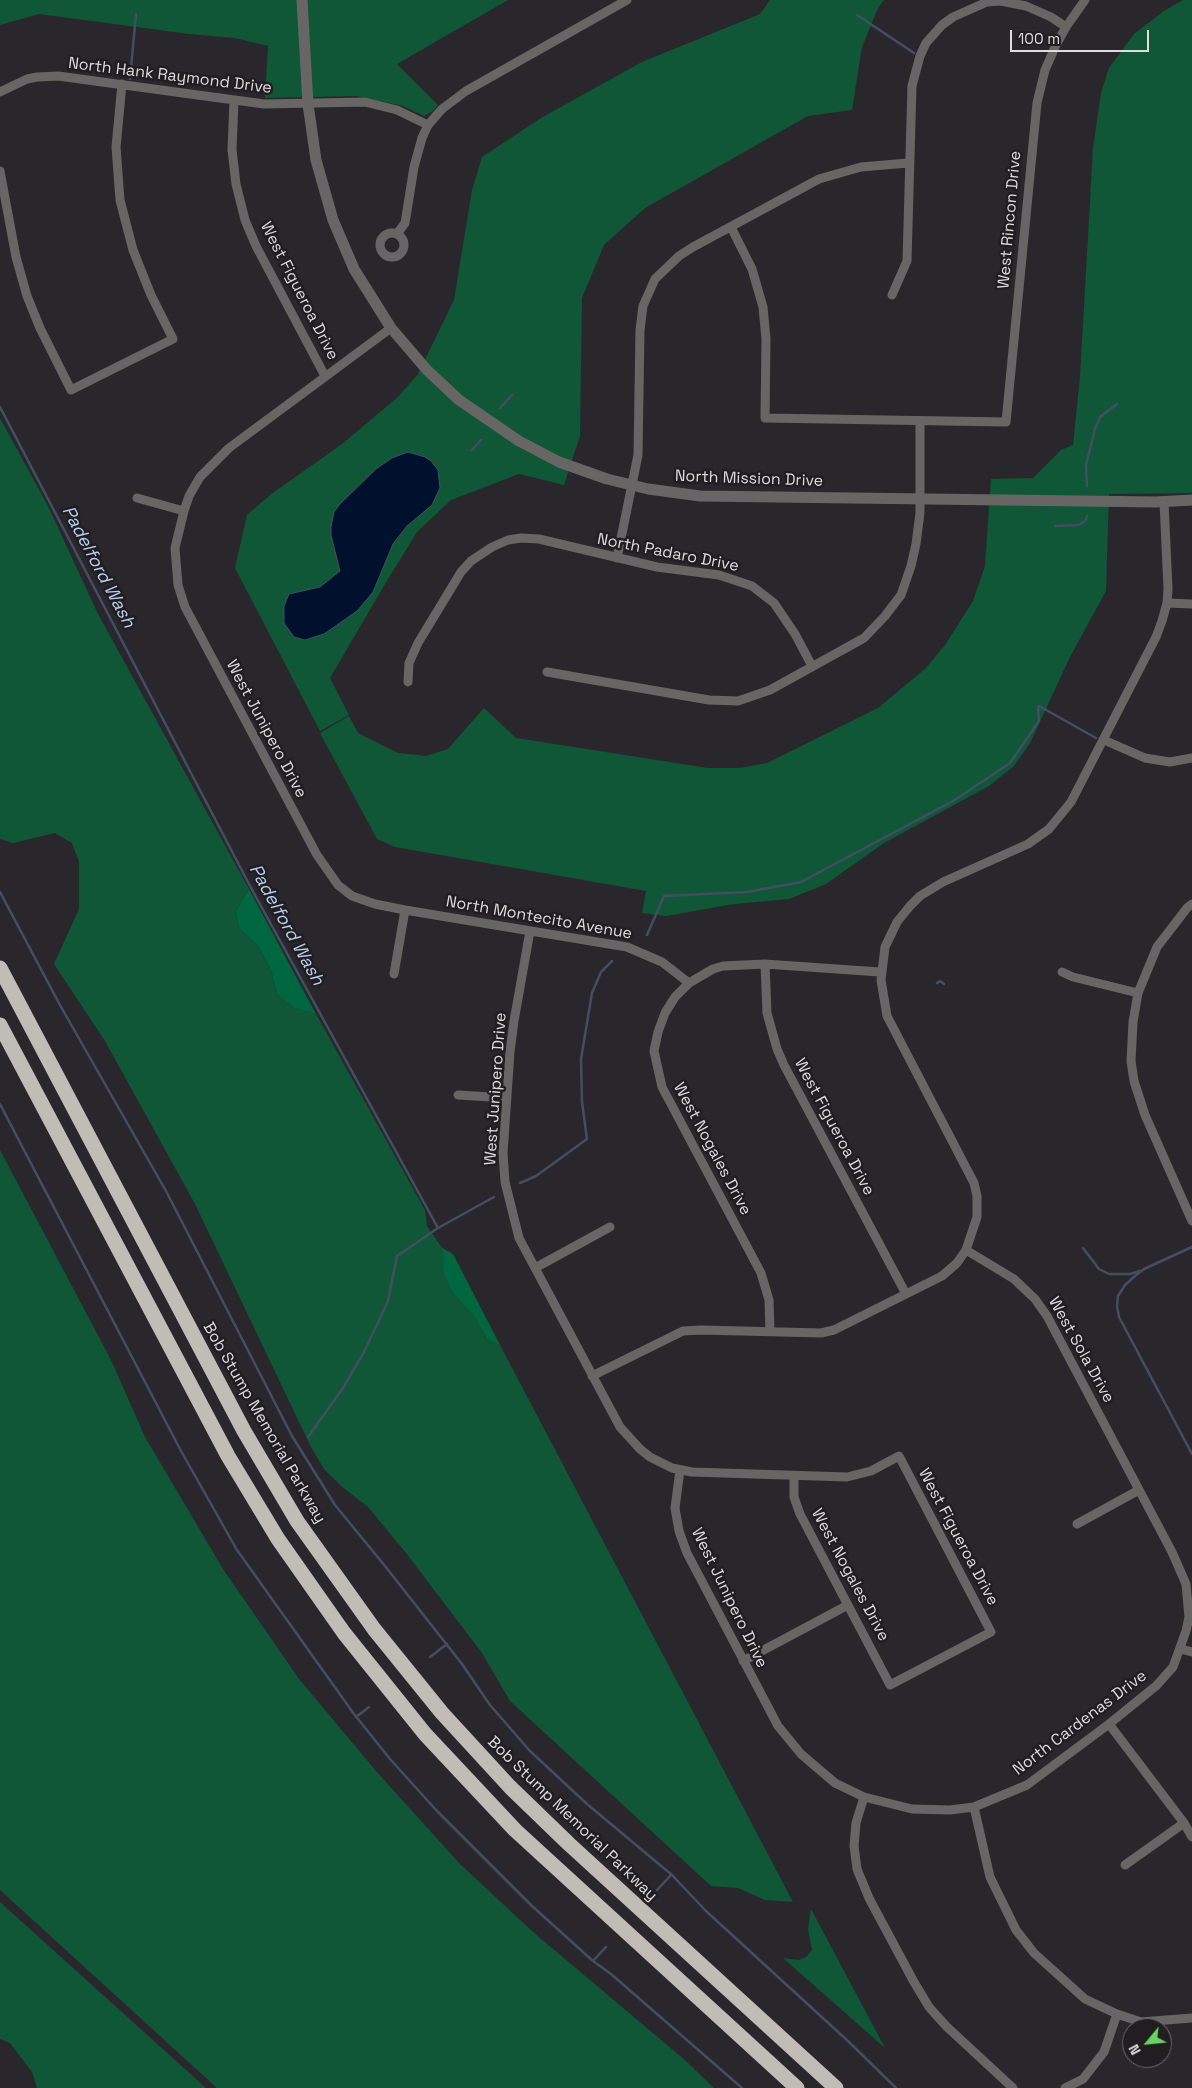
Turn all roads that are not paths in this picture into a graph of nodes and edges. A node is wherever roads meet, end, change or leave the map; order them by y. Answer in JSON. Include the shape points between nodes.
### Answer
{"nodes":[{"id":1,"x":302,"y":0,"type":"edge"},
{"id":2,"x":1085,"y":0,"type":"edge"},
{"id":3,"x":620,"y":2,"type":"edge"},
{"id":4,"x":1066,"y":26,"type":"junction"},
{"id":5,"x":122,"y":84,"type":"junction"},
{"id":6,"x":0,"y":92,"type":"edge"},
{"id":7,"x":234,"y":101,"type":"junction"},
{"id":8,"x":308,"y":104,"type":"junction"},
{"id":9,"x":428,"y":126,"type":"junction"},
{"id":10,"x":908,"y":163,"type":"junction"},
{"id":11,"x":0,"y":171,"type":"edge"},
{"id":12,"x":731,"y":227,"type":"junction"},
{"id":13,"x":397,"y":234,"type":"dead end"},
{"id":14,"x":892,"y":295,"type":"dead end"},
{"id":15,"x":391,"y":328,"type":"junction"},
{"id":16,"x":325,"y":376,"type":"junction"},
{"id":17,"x":920,"y":421,"type":"junction"},
{"id":18,"x":633,"y":486,"type":"junction"},
{"id":19,"x":137,"y":498,"type":"dead end"},
{"id":20,"x":920,"y":499,"type":"junction"},
{"id":21,"x":1192,"y":500,"type":"edge"},
{"id":22,"x":1164,"y":502,"type":"junction"},
{"id":23,"x":184,"y":512,"type":"junction"},
{"id":24,"x":617,"y":558,"type":"junction"},
{"id":25,"x":1167,"y":603,"type":"junction"},
{"id":26,"x":1192,"y":604,"type":"edge"},
{"id":27,"x":812,"y":666,"type":"junction"},
{"id":28,"x":547,"y":672,"type":"dead end"},
{"id":29,"x":408,"y":682,"type":"dead end"},
{"id":30,"x":1104,"y":740,"type":"junction"},
{"id":31,"x":1192,"y":758,"type":"edge"},
{"id":32,"x":1192,"y":904,"type":"edge"},
{"id":33,"x":405,"y":910,"type":"junction"},
{"id":34,"x":530,"y":931,"type":"junction"},
{"id":35,"x":765,"y":964,"type":"junction"},
{"id":36,"x":0,"y":968,"type":"edge"},
{"id":37,"x":880,"y":972,"type":"junction"},
{"id":38,"x":1062,"y":972,"type":"dead end"},
{"id":39,"x":394,"y":974,"type":"dead end"},
{"id":40,"x":689,"y":983,"type":"junction"},
{"id":41,"x":1138,"y":993,"type":"junction"},
{"id":42,"x":0,"y":1025,"type":"edge"},
{"id":43,"x":458,"y":1095,"type":"dead end"},
{"id":44,"x":507,"y":1098,"type":"junction"},
{"id":45,"x":1192,"y":1221,"type":"edge"},
{"id":46,"x":610,"y":1227,"type":"dead end"},
{"id":47,"x":966,"y":1250,"type":"junction"},
{"id":48,"x":534,"y":1268,"type":"junction"},
{"id":49,"x":906,"y":1294,"type":"junction"},
{"id":50,"x":770,"y":1331,"type":"junction"},
{"id":51,"x":592,"y":1376,"type":"junction"},
{"id":52,"x":680,"y":1470,"type":"junction"},
{"id":53,"x":794,"y":1476,"type":"junction"},
{"id":54,"x":1139,"y":1490,"type":"junction"},
{"id":55,"x":1076,"y":1524,"type":"dead end"},
{"id":56,"x":848,"y":1605,"type":"junction"},
{"id":57,"x":1180,"y":1649,"type":"junction"},
{"id":58,"x":1192,"y":1652,"type":"edge"},
{"id":59,"x":743,"y":1661,"type":"junction"},
{"id":60,"x":890,"y":1685,"type":"joint"},
{"id":61,"x":1108,"y":1724,"type":"junction"},
{"id":62,"x":864,"y":1797,"type":"junction"},
{"id":63,"x":974,"y":1807,"type":"junction"},
{"id":64,"x":1184,"y":1823,"type":"junction"},
{"id":65,"x":1192,"y":1837,"type":"edge"},
{"id":66,"x":1125,"y":1865,"type":"dead end"},
{"id":67,"x":1117,"y":2014,"type":"junction"},
{"id":68,"x":1192,"y":2018,"type":"edge"},
{"id":69,"x":797,"y":2088,"type":"edge"},
{"id":70,"x":836,"y":2088,"type":"edge"},
{"id":71,"x":1013,"y":2088,"type":"edge"},
{"id":72,"x":1065,"y":2088,"type":"edge"}],
"edges":[{"from":1,"to":8,"type":"street","name":"North Mission Drive"},
{"from":2,"to":4,"type":"street","name":"West Rincon Drive"},
{"from":3,"to":9,"type":"street","via":[[466,91],[442,108]]},
{"from":4,"to":10,"type":"street","via":[[1036,10],[1001,1],[976,6],[942,25],[926,43],[912,86]]},
{"from":4,"to":17,"type":"street","name":"West Rincon Drive","via":[[1050,58],[1037,103],[1006,422]]},
{"from":5,"to":6,"type":"street","name":"North Hank Raymond Drive","via":[[48,76],[27,79]]},
{"from":5,"to":7,"type":"street","name":"North Hank Raymond Drive"},
{"from":5,"to":11,"type":"street","via":[[116,147],[120,200],[132,250],[173,339],[71,390],[27,296],[16,257]]},
{"from":7,"to":8,"type":"street","name":"North Hank Raymond Drive"},
{"from":7,"to":16,"type":"street","name":"West Figueroa Drive","via":[[232,150],[236,184],[246,220],[256,246]]},
{"from":8,"to":9,"type":"street","name":"North Hank Raymond Drive","via":[[365,102],[397,110]]},
{"from":8,"to":15,"type":"street","name":"North Mission Drive","via":[[316,160],[333,220],[358,276]]},
{"from":9,"to":13,"type":"street","via":[[417,152],[405,223]]},
{"from":10,"to":12,"type":"street","via":[[861,167],[819,178]]},
{"from":10,"to":14,"type":"street","via":[[906,261]]},
{"from":12,"to":17,"type":"street","via":[[752,270],[762,307],[766,339],[765,418]]},
{"from":12,"to":18,"type":"street","via":[[669,266],[655,279],[643,306],[640,442]]},
{"from":15,"to":16,"type":"street","name":"West Junipero Drive"},
{"from":15,"to":18,"type":"street","name":"North Mission Drive","via":[[449,391],[500,430],[559,462]]},
{"from":16,"to":23,"type":"street","name":"West Junipero Drive","via":[[215,461],[200,477]]},
{"from":17,"to":20,"type":"street"},
{"from":18,"to":20,"type":"street","name":"North Mission Drive","via":[[700,496]]},
{"from":18,"to":24,"type":"street"},
{"from":19,"to":23,"type":"street"},
{"from":20,"to":22,"type":"street","name":"North Mission Drive"},
{"from":20,"to":27,"type":"street","via":[[916,544],[901,595],[864,638]]},
{"from":21,"to":22,"type":"street","name":"North Mission Drive"},
{"from":22,"to":25,"type":"street"},
{"from":23,"to":33,"type":"street","name":"West Junipero Drive","via":[[175,548],[178,585],[185,607],[317,855],[338,885],[352,896]]},
{"from":24,"to":27,"type":"street","name":"North Padaro Drive","via":[[719,575],[752,586],[774,603]]},
{"from":24,"to":29,"type":"street","name":"North Padaro Drive","via":[[520,538],[481,553],[461,572],[418,643],[409,662]]},
{"from":25,"to":26,"type":"street"},
{"from":25,"to":30,"type":"street","via":[[1156,637]]},
{"from":27,"to":28,"type":"street","via":[[759,695],[738,701],[709,700]]},
{"from":30,"to":31,"type":"street","via":[[1145,758],[1170,762]]},
{"from":30,"to":37,"type":"street","via":[[1071,802],[1049,829],[1028,844],[931,888],[910,906],[885,947]]},
{"from":32,"to":41,"type":"street","via":[[1157,947]]},
{"from":33,"to":34,"type":"street","name":"North Montecito Avenue"},
{"from":33,"to":39,"type":"street"},
{"from":34,"to":40,"type":"street","name":"North Montecito Avenue","via":[[627,947],[662,962]]},
{"from":34,"to":44,"type":"street","name":"West Junipero Drive","via":[[514,1021]]},
{"from":35,"to":37,"type":"street","name":"West Nogales Drive"},
{"from":35,"to":40,"type":"street","name":"West Nogales Drive","via":[[723,966]]},
{"from":35,"to":49,"type":"street","name":"West Figueroa Drive","via":[[768,1013],[784,1066]]},
{"from":36,"to":70,"type":"highway","name":"Bob Stump Memorial Parkway","via":[[244,1432],[297,1520],[374,1629],[442,1713],[510,1787],[574,1850]]},
{"from":37,"to":47,"type":"street","via":[[887,1016],[974,1183],[978,1209]]},
{"from":38,"to":41,"type":"street"},
{"from":40,"to":50,"type":"street","name":"West Nogales Drive","via":[[665,1013],[654,1051],[657,1069],[666,1098],[761,1273],[769,1300]]},
{"from":41,"to":45,"type":"street","via":[[1132,1022],[1134,1082],[1145,1115]]},
{"from":42,"to":69,"type":"highway","via":[[228,1456],[278,1539],[344,1633],[425,1734],[508,1823]]},
{"from":43,"to":44,"type":"street"},
{"from":44,"to":48,"type":"street","name":"West Junipero Drive","via":[[503,1153],[505,1182],[519,1238]]},
{"from":46,"to":48,"type":"street"},
{"from":47,"to":49,"type":"street","via":[[942,1276]]},
{"from":47,"to":54,"type":"street","name":"West Sola Drive","via":[[1014,1278],[1035,1299]]},
{"from":48,"to":51,"type":"street","name":"West Junipero Drive"},
{"from":49,"to":50,"type":"street","via":[[834,1330],[821,1333]]},
{"from":50,"to":51,"type":"street","via":[[683,1331]]},
{"from":51,"to":52,"type":"street","name":"West Junipero Drive","via":[[627,1436],[650,1457]]},
{"from":52,"to":53,"type":"street"},
{"from":52,"to":59,"type":"street","name":"West Junipero Drive","via":[[675,1508],[682,1543]]},
{"from":53,"to":56,"type":"street","name":"West Nogales Drive","via":[[794,1497],[800,1514]]},
{"from":53,"to":60,"type":"street","name":"West Figueroa Drive","via":[[847,1477],[899,1456],[991,1632]]},
{"from":54,"to":55,"type":"street"},
{"from":54,"to":57,"type":"street","name":"West Sola Drive","via":[[1186,1584],[1189,1617]]},
{"from":56,"to":59,"type":"street"},
{"from":56,"to":60,"type":"street","name":"West Nogales Drive"},
{"from":57,"to":58,"type":"street"},
{"from":57,"to":61,"type":"street","name":"North Cardenas Drive","via":[[1173,1666],[1156,1686]]},
{"from":59,"to":62,"type":"street","name":"West Junipero Drive","via":[[793,1747],[825,1776]]},
{"from":61,"to":63,"type":"street","name":"North Cardenas Drive","via":[[1027,1786]]},
{"from":61,"to":64,"type":"street"},
{"from":62,"to":63,"type":"street","name":"North Cardenas Drive","via":[[912,1809]]},
{"from":62,"to":71,"type":"street","via":[[856,1823],[854,1846],[857,1869],[869,1898],[929,2007]]},
{"from":63,"to":67,"type":"street","via":[[990,1877],[1016,1930],[1034,1953],[1075,1991]]},
{"from":64,"to":65,"type":"street"},
{"from":64,"to":66,"type":"street"},
{"from":67,"to":68,"type":"street","via":[[1142,2022]]},
{"from":67,"to":72,"type":"street","via":[[1104,2052],[1082,2078]]}]}
